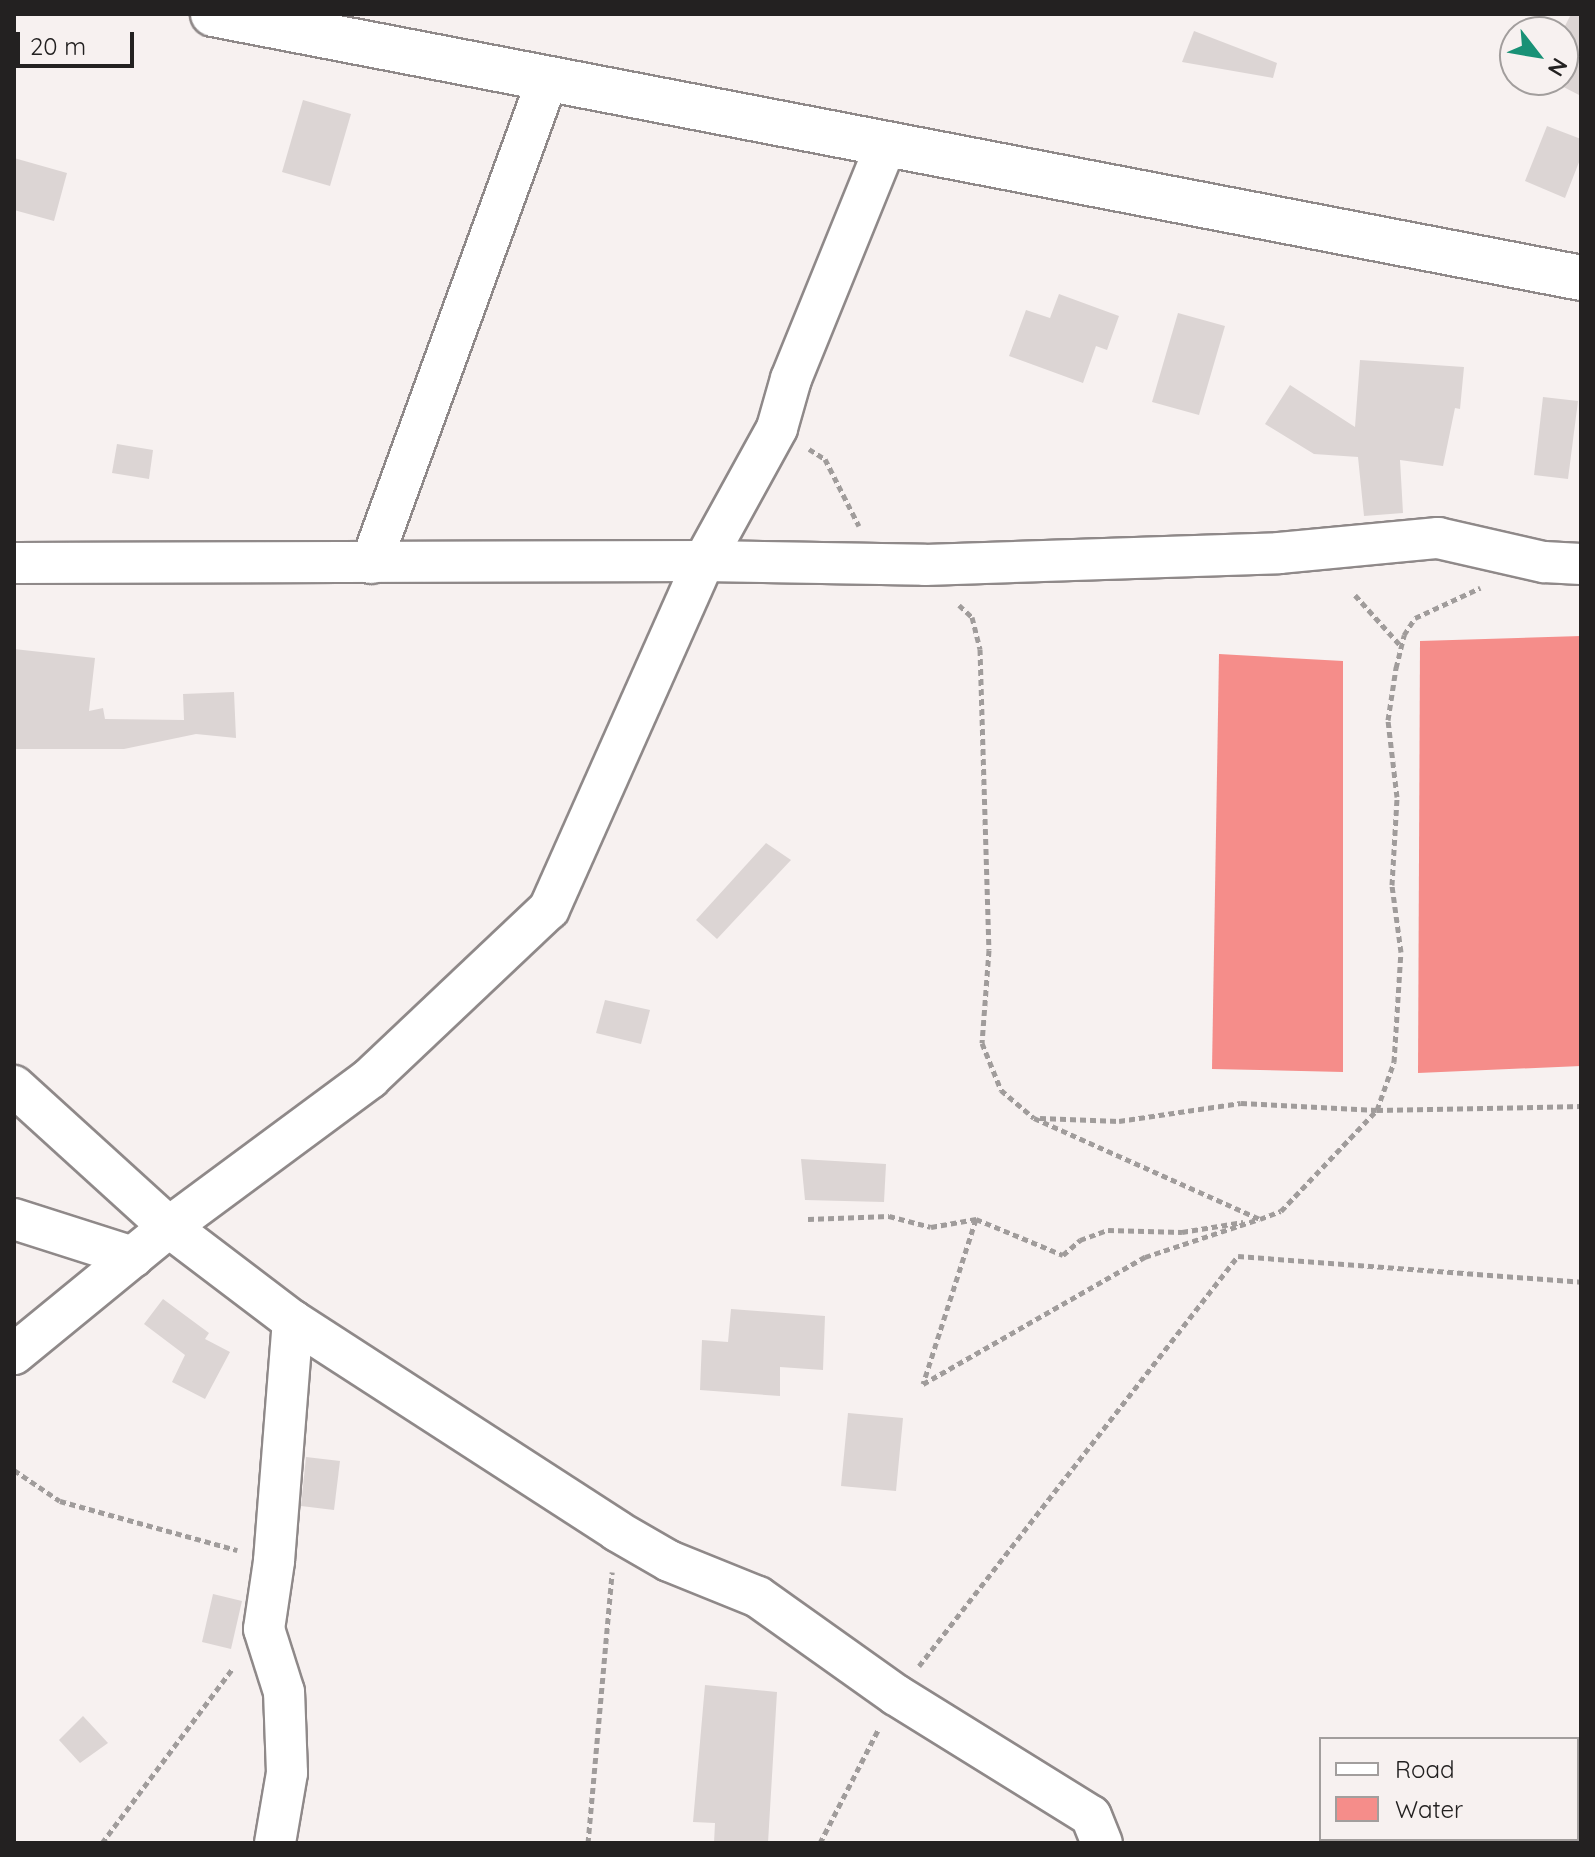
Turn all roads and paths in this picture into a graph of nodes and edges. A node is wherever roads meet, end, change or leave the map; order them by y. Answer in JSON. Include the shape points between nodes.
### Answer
{"nodes":[{"id":1,"x":213,"y":14,"type":"edge"},
{"id":2,"x":548,"y":78,"type":"junction"},
{"id":3,"x":887,"y":143,"type":"junction"},
{"id":4,"x":1581,"y":278,"type":"edge"},
{"id":5,"x":777,"y":428,"type":"junction"},
{"id":6,"x":704,"y":561,"type":"junction"},
{"id":7,"x":14,"y":563,"type":"edge"},
{"id":8,"x":371,"y":563,"type":"junction"},
{"id":9,"x":1581,"y":564,"type":"edge"},
{"id":10,"x":900,"y":565,"type":"junction"},
{"id":11,"x":1484,"y":586,"type":"dead end"},
{"id":12,"x":1355,"y":595,"type":"dead end"},
{"id":13,"x":952,"y":597,"type":"dead end"},
{"id":14,"x":1401,"y":646,"type":"junction"},
{"id":15,"x":14,"y":1086,"type":"edge"},
{"id":16,"x":1581,"y":1106,"type":"edge"},
{"id":17,"x":1377,"y":1110,"type":"junction"},
{"id":18,"x":1034,"y":1118,"type":"junction"},
{"id":19,"x":14,"y":1219,"type":"edge"},
{"id":20,"x":808,"y":1219,"type":"dead end"},
{"id":21,"x":976,"y":1219,"type":"junction"},
{"id":22,"x":1260,"y":1219,"type":"junction"},
{"id":23,"x":169,"y":1227,"type":"junction"},
{"id":24,"x":133,"y":1257,"type":"junction"},
{"id":25,"x":1581,"y":1282,"type":"edge"},
{"id":26,"x":293,"y":1321,"type":"junction"},
{"id":27,"x":14,"y":1354,"type":"edge"},
{"id":28,"x":14,"y":1470,"type":"edge"},
{"id":29,"x":617,"y":1531,"type":"junction"},
{"id":30,"x":274,"y":1561,"type":"junction"},
{"id":31,"x":264,"y":1629,"type":"junction"},
{"id":32,"x":896,"y":1695,"type":"junction"},
{"id":33,"x":102,"y":1843,"type":"edge"},
{"id":34,"x":275,"y":1843,"type":"edge"},
{"id":35,"x":588,"y":1843,"type":"edge"},
{"id":36,"x":820,"y":1843,"type":"edge"},
{"id":37,"x":1102,"y":1843,"type":"edge"}],
"edges":[{"from":1,"to":2,"type":"main road"},
{"from":2,"to":3,"type":"main road"},
{"from":2,"to":8,"type":"street"},
{"from":3,"to":4,"type":"main road"},
{"from":3,"to":5,"type":"street","via":[[791,379]]},
{"from":5,"to":6,"type":"street"},
{"from":5,"to":10,"type":"path","via":[[825,459],[864,535]]},
{"from":6,"to":8,"type":"street"},
{"from":6,"to":10,"type":"street"},
{"from":6,"to":23,"type":"street","via":[[549,909],[370,1078]]},
{"from":7,"to":8,"type":"street"},
{"from":9,"to":10,"type":"street","via":[[1544,562],[1438,538],[1279,553]]},
{"from":11,"to":14,"type":"path","via":[[1415,618]]},
{"from":12,"to":14,"type":"path"},
{"from":13,"to":18,"type":"path","via":[[972,617],[984,693],[989,950],[982,1043],[1001,1090]]},
{"from":14,"to":17,"type":"path","via":[[1388,720],[1397,797],[1392,885],[1401,952],[1394,1062]]},
{"from":15,"to":23,"type":"street"},
{"from":16,"to":17,"type":"path"},
{"from":17,"to":18,"type":"path","via":[[1241,1103],[1119,1121]]},
{"from":17,"to":22,"type":"path","via":[[1281,1211]]},
{"from":18,"to":22,"type":"path"},
{"from":19,"to":24,"type":"street"},
{"from":20,"to":21,"type":"path","via":[[889,1216],[931,1227]]},
{"from":21,"to":22,"type":"path","via":[[1063,1255],[1080,1240],[1108,1230],[1182,1232]]},
{"from":21,"to":22,"type":"path","via":[[923,1384],[1145,1257]]},
{"from":23,"to":24,"type":"street"},
{"from":23,"to":26,"type":"street"},
{"from":24,"to":27,"type":"street"},
{"from":25,"to":32,"type":"path","via":[[1238,1256]]},
{"from":26,"to":29,"type":"street"},
{"from":26,"to":30,"type":"street"},
{"from":28,"to":30,"type":"path","via":[[60,1501]]},
{"from":29,"to":32,"type":"street","via":[[669,1561],[758,1597]]},
{"from":29,"to":35,"type":"path"},
{"from":30,"to":31,"type":"street"},
{"from":31,"to":33,"type":"path"},
{"from":31,"to":34,"type":"street","via":[[284,1692],[287,1773]]},
{"from":32,"to":36,"type":"path"},
{"from":32,"to":37,"type":"street","via":[[1091,1816]]}]}
